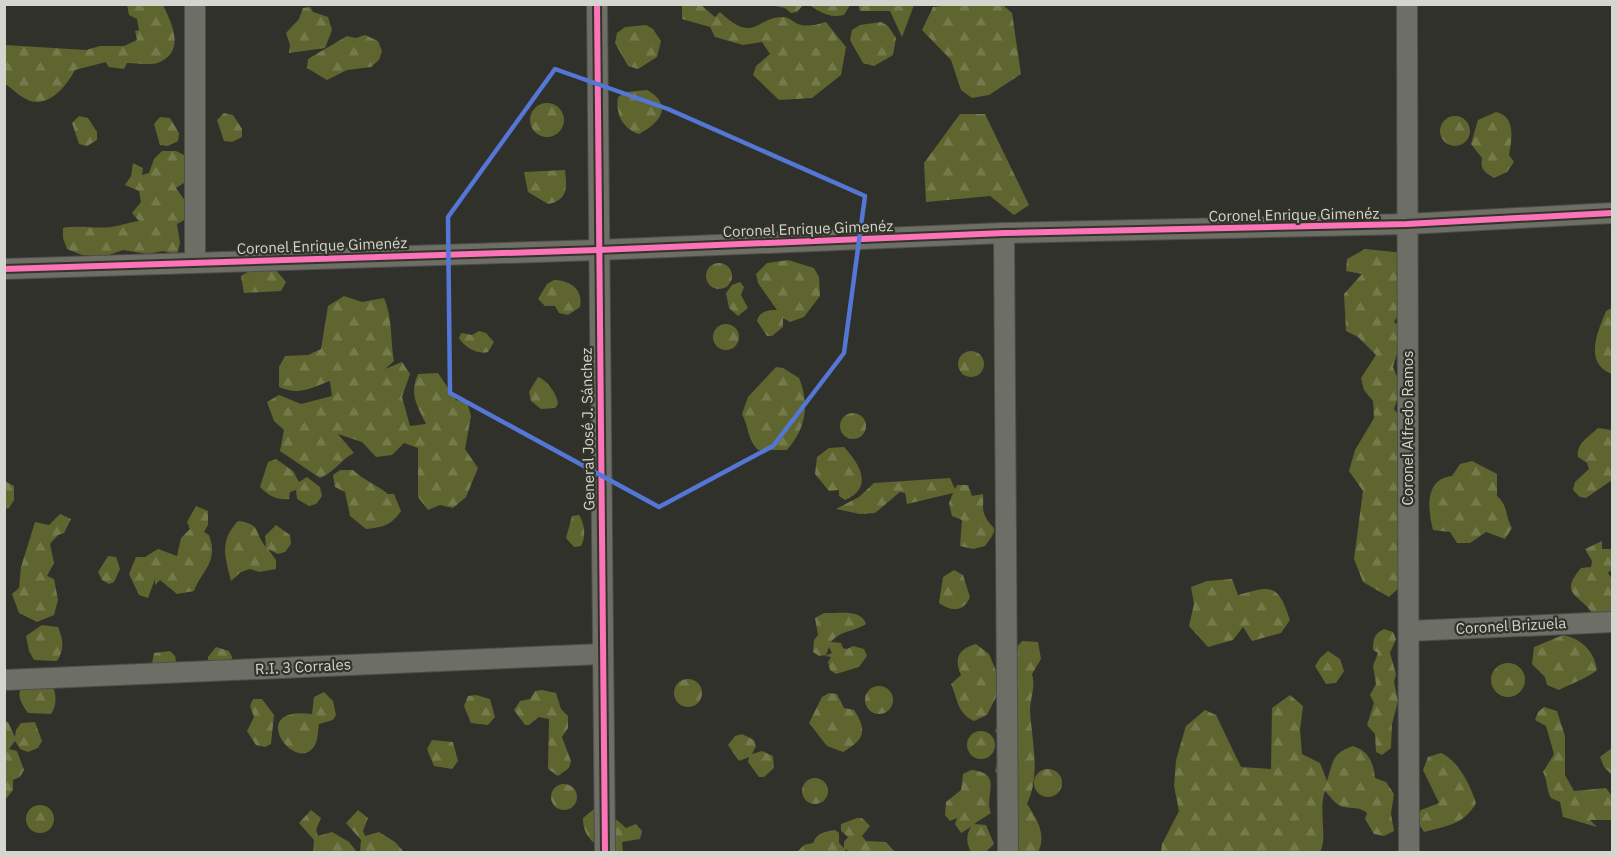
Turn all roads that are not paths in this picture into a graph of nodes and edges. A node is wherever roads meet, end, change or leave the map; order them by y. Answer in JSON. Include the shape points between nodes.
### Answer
{"nodes":[{"id":1,"x":195,"y":4,"type":"edge"},
{"id":2,"x":597,"y":4,"type":"edge"},
{"id":3,"x":1407,"y":4,"type":"edge"},
{"id":4,"x":1612,"y":213,"type":"edge"},
{"id":5,"x":1407,"y":224,"type":"junction"},
{"id":6,"x":1004,"y":233,"type":"junction"},
{"id":7,"x":598,"y":250,"type":"junction"},
{"id":8,"x":195,"y":261,"type":"junction"},
{"id":9,"x":4,"y":269,"type":"edge"},
{"id":10,"x":1612,"y":622,"type":"edge"},
{"id":11,"x":1409,"y":631,"type":"junction"},
{"id":12,"x":602,"y":654,"type":"junction"},
{"id":13,"x":4,"y":680,"type":"edge"},
{"id":14,"x":605,"y":852,"type":"edge"},
{"id":15,"x":1008,"y":852,"type":"edge"},
{"id":16,"x":1409,"y":852,"type":"edge"}],
"edges":[{"from":1,"to":8,"type":"street"},
{"from":2,"to":7,"type":"street","name":"General José J. Sánchez"},
{"from":3,"to":5,"type":"street","name":"Coronel Alfredo Ramos"},
{"from":4,"to":5,"type":"street","name":"Coronel Enrique Gimenéz"},
{"from":5,"to":6,"type":"street","name":"Coronel Enrique Gimenéz"},
{"from":5,"to":11,"type":"street","name":"Coronel Alfredo Ramos"},
{"from":6,"to":7,"type":"street","name":"Coronel Enrique Gimenéz"},
{"from":6,"to":15,"type":"street"},
{"from":7,"to":8,"type":"street","name":"Coronel Enrique Gimenéz"},
{"from":7,"to":12,"type":"street","name":"General José J. Sánchez"},
{"from":8,"to":9,"type":"street","name":"Coronel Enrique Gimenéz"},
{"from":10,"to":11,"type":"street","name":"Coronel Brizuela"},
{"from":11,"to":16,"type":"street","name":"Coronel Alfredo Ramos"},
{"from":12,"to":13,"type":"street","name":"R.I. 3 Corrales"},
{"from":12,"to":14,"type":"street","name":"General José J. Sánchez"}]}
